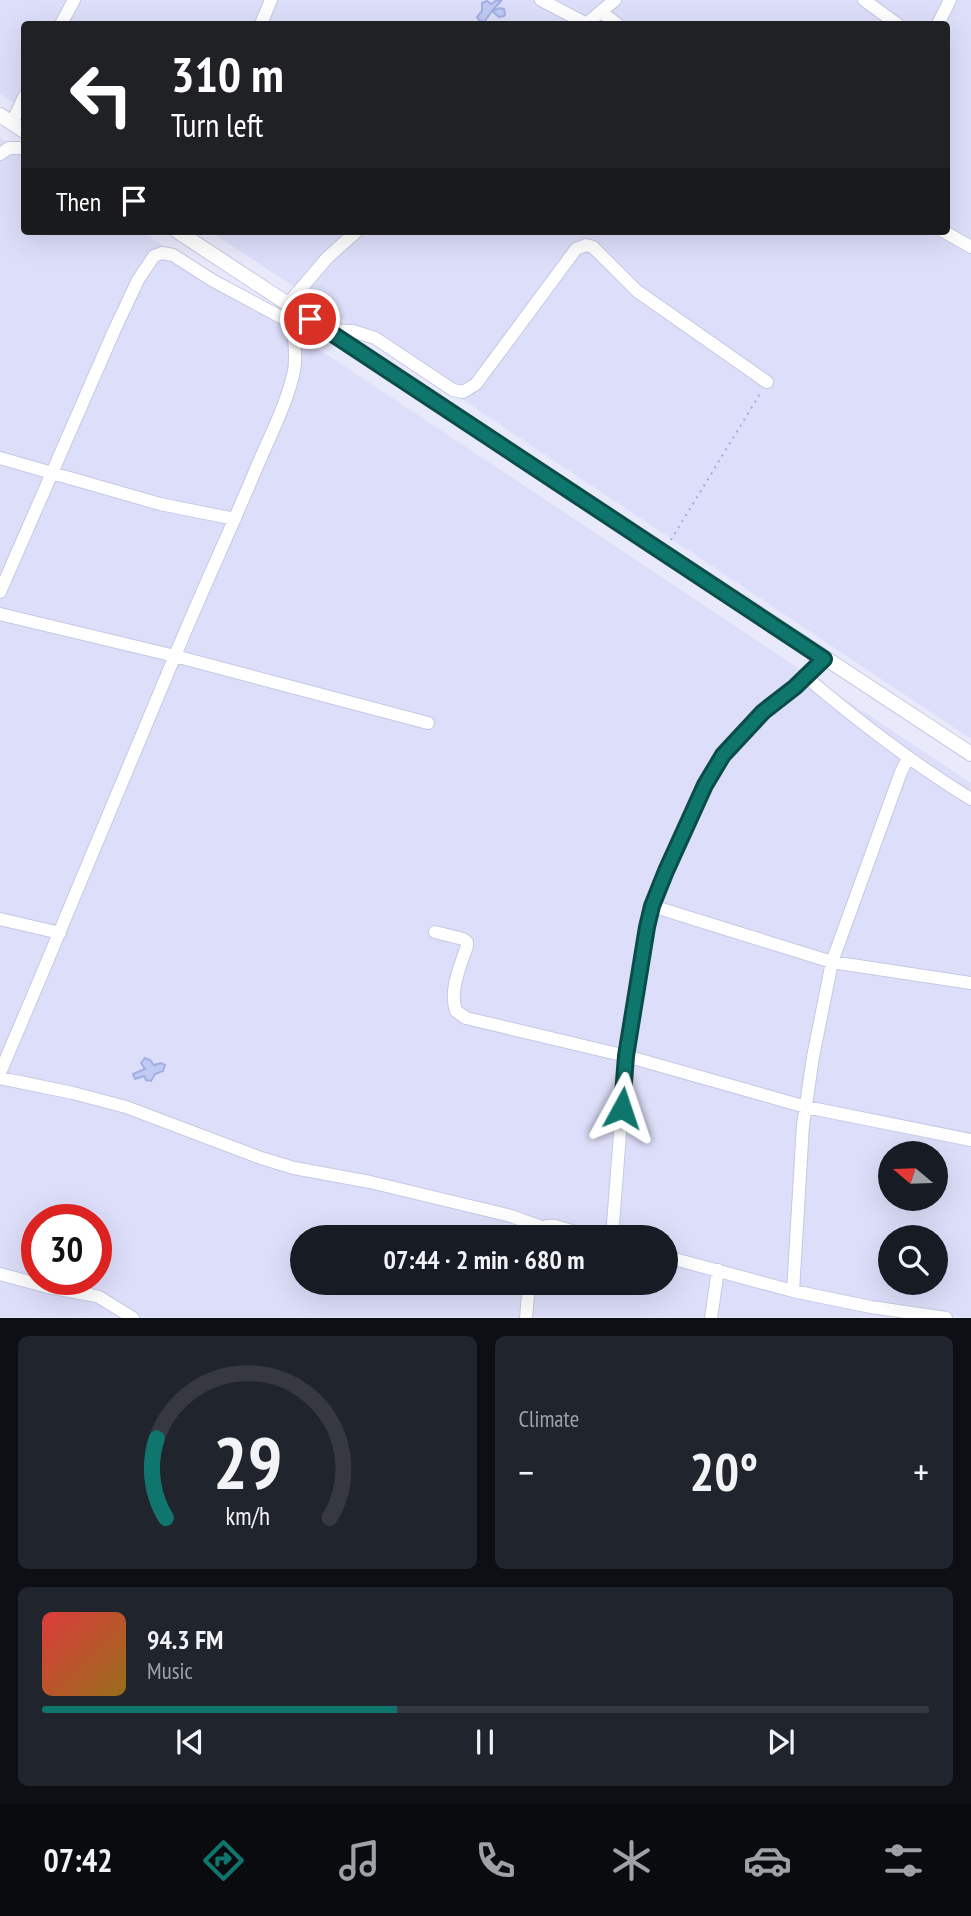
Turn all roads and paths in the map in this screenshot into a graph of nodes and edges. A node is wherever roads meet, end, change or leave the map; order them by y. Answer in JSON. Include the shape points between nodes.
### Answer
{"nodes":[{"id":1,"x":74,"y":0,"type":"edge"},
{"id":2,"x":271,"y":0,"type":"edge"},
{"id":3,"x":541,"y":0,"type":"edge"},
{"id":4,"x":615,"y":0,"type":"edge"},
{"id":5,"x":864,"y":0,"type":"edge"},
{"id":6,"x":950,"y":0,"type":"edge"},
{"id":7,"x":601,"y":12,"type":"junction"},
{"id":8,"x":63,"y":21,"type":"edge"},
{"id":9,"x":262,"y":21,"type":"edge"},
{"id":10,"x":581,"y":21,"type":"edge"},
{"id":11,"x":590,"y":21,"type":"edge"},
{"id":12,"x":613,"y":21,"type":"edge"},
{"id":13,"x":893,"y":21,"type":"edge"},
{"id":14,"x":940,"y":21,"type":"edge"},
{"id":15,"x":21,"y":104,"type":"edge"},
{"id":16,"x":12,"y":123,"type":"edge"},
{"id":17,"x":21,"y":148,"type":"edge"},
{"id":18,"x":0,"y":154,"type":"edge"},
{"id":19,"x":183,"y":235,"type":"edge"},
{"id":20,"x":353,"y":235,"type":"edge"},
{"id":21,"x":950,"y":235,"type":"edge"},
{"id":22,"x":971,"y":247,"type":"edge"},
{"id":23,"x":290,"y":306,"type":"junction"},
{"id":24,"x":292,"y":323,"type":"junction"},
{"id":25,"x":326,"y":330,"type":"junction"},
{"id":26,"x":767,"y":383,"type":"joint"},
{"id":27,"x":0,"y":458,"type":"edge"},
{"id":28,"x":52,"y":472,"type":"junction"},
{"id":29,"x":235,"y":519,"type":"junction"},
{"id":30,"x":664,"y":553,"type":"junction"},
{"id":31,"x":0,"y":592,"type":"edge"},
{"id":32,"x":0,"y":614,"type":"edge"},
{"id":33,"x":175,"y":656,"type":"junction"},
{"id":34,"x":824,"y":659,"type":"junction"},
{"id":35,"x":806,"y":677,"type":"junction"},
{"id":36,"x":428,"y":723,"type":"dead end"},
{"id":37,"x":971,"y":754,"type":"edge"},
{"id":38,"x":908,"y":758,"type":"junction"},
{"id":39,"x":971,"y":799,"type":"edge"},
{"id":40,"x":652,"y":906,"type":"junction"},
{"id":41,"x":0,"y":919,"type":"edge"},
{"id":42,"x":435,"y":932,"type":"dead end"},
{"id":43,"x":60,"y":933,"type":"junction"},
{"id":44,"x":832,"y":962,"type":"junction"},
{"id":45,"x":971,"y":983,"type":"edge"},
{"id":46,"x":626,"y":1056,"type":"junction"},
{"id":47,"x":0,"y":1073,"type":"edge"},
{"id":48,"x":0,"y":1078,"type":"edge"},
{"id":49,"x":806,"y":1107,"type":"junction"},
{"id":50,"x":971,"y":1140,"type":"edge"},
{"id":51,"x":530,"y":1225,"type":"edge"},
{"id":52,"x":613,"y":1225,"type":"edge"},
{"id":53,"x":678,"y":1260,"type":"edge"},
{"id":54,"x":718,"y":1270,"type":"junction"},
{"id":55,"x":0,"y":1274,"type":"edge"},
{"id":56,"x":793,"y":1292,"type":"junction"},
{"id":57,"x":528,"y":1295,"type":"edge"},
{"id":58,"x":871,"y":1312,"type":"edge"},
{"id":59,"x":133,"y":1318,"type":"edge"},
{"id":60,"x":526,"y":1318,"type":"edge"},
{"id":61,"x":710,"y":1318,"type":"edge"},
{"id":62,"x":946,"y":1318,"type":"edge"}],
"edges":[{"from":1,"to":8,"type":"street"},
{"from":2,"to":9,"type":"street"},
{"from":3,"to":10,"type":"street"},
{"from":4,"to":7,"type":"street"},
{"from":5,"to":13,"type":"street"},
{"from":6,"to":14,"type":"street"},
{"from":7,"to":11,"type":"street"},
{"from":7,"to":12,"type":"street"},
{"from":15,"to":16,"type":"street"},
{"from":17,"to":18,"type":"street"},
{"from":19,"to":23,"type":"street"},
{"from":20,"to":23,"type":"street","via":[[327,258]]},
{"from":21,"to":22,"type":"street"},
{"from":23,"to":24,"type":"street"},
{"from":23,"to":25,"type":"street"},
{"from":24,"to":28,"type":"street","via":[[173,255],[154,256],[126,305]]},
{"from":24,"to":29,"type":"street","via":[[291,381]]},
{"from":25,"to":26,"type":"street","via":[[375,338],[453,390],[463,392],[476,384],[576,249],[586,245],[637,291]]},
{"from":25,"to":30,"type":"street"},
{"from":26,"to":30,"type":"path"},
{"from":27,"to":28,"type":"street"},
{"from":28,"to":29,"type":"street","via":[[160,504]]},
{"from":28,"to":31,"type":"street"},
{"from":29,"to":33,"type":"street"},
{"from":30,"to":34,"type":"street"},
{"from":32,"to":33,"type":"street"},
{"from":33,"to":36,"type":"street"},
{"from":33,"to":43,"type":"street"},
{"from":34,"to":35,"type":"street"},
{"from":34,"to":37,"type":"street"},
{"from":35,"to":38,"type":"street"},
{"from":35,"to":40,"type":"street","via":[[763,712],[723,755],[705,785]]},
{"from":38,"to":39,"type":"street"},
{"from":38,"to":44,"type":"street"},
{"from":40,"to":44,"type":"street"},
{"from":40,"to":46,"type":"street"},
{"from":41,"to":43,"type":"street"},
{"from":42,"to":46,"type":"street","via":[[467,942],[453,998],[460,1016]]},
{"from":43,"to":47,"type":"street"},
{"from":44,"to":45,"type":"street"},
{"from":44,"to":49,"type":"street"},
{"from":46,"to":49,"type":"street"},
{"from":46,"to":52,"type":"street"},
{"from":48,"to":51,"type":"street","via":[[126,1107],[294,1168],[447,1200],[521,1218]]},
{"from":49,"to":50,"type":"street"},
{"from":49,"to":56,"type":"street"},
{"from":53,"to":54,"type":"street"},
{"from":54,"to":56,"type":"street"},
{"from":54,"to":61,"type":"street"},
{"from":55,"to":59,"type":"street","via":[[91,1295]]},
{"from":56,"to":58,"type":"street"},
{"from":57,"to":60,"type":"street"},
{"from":58,"to":62,"type":"street"}]}
